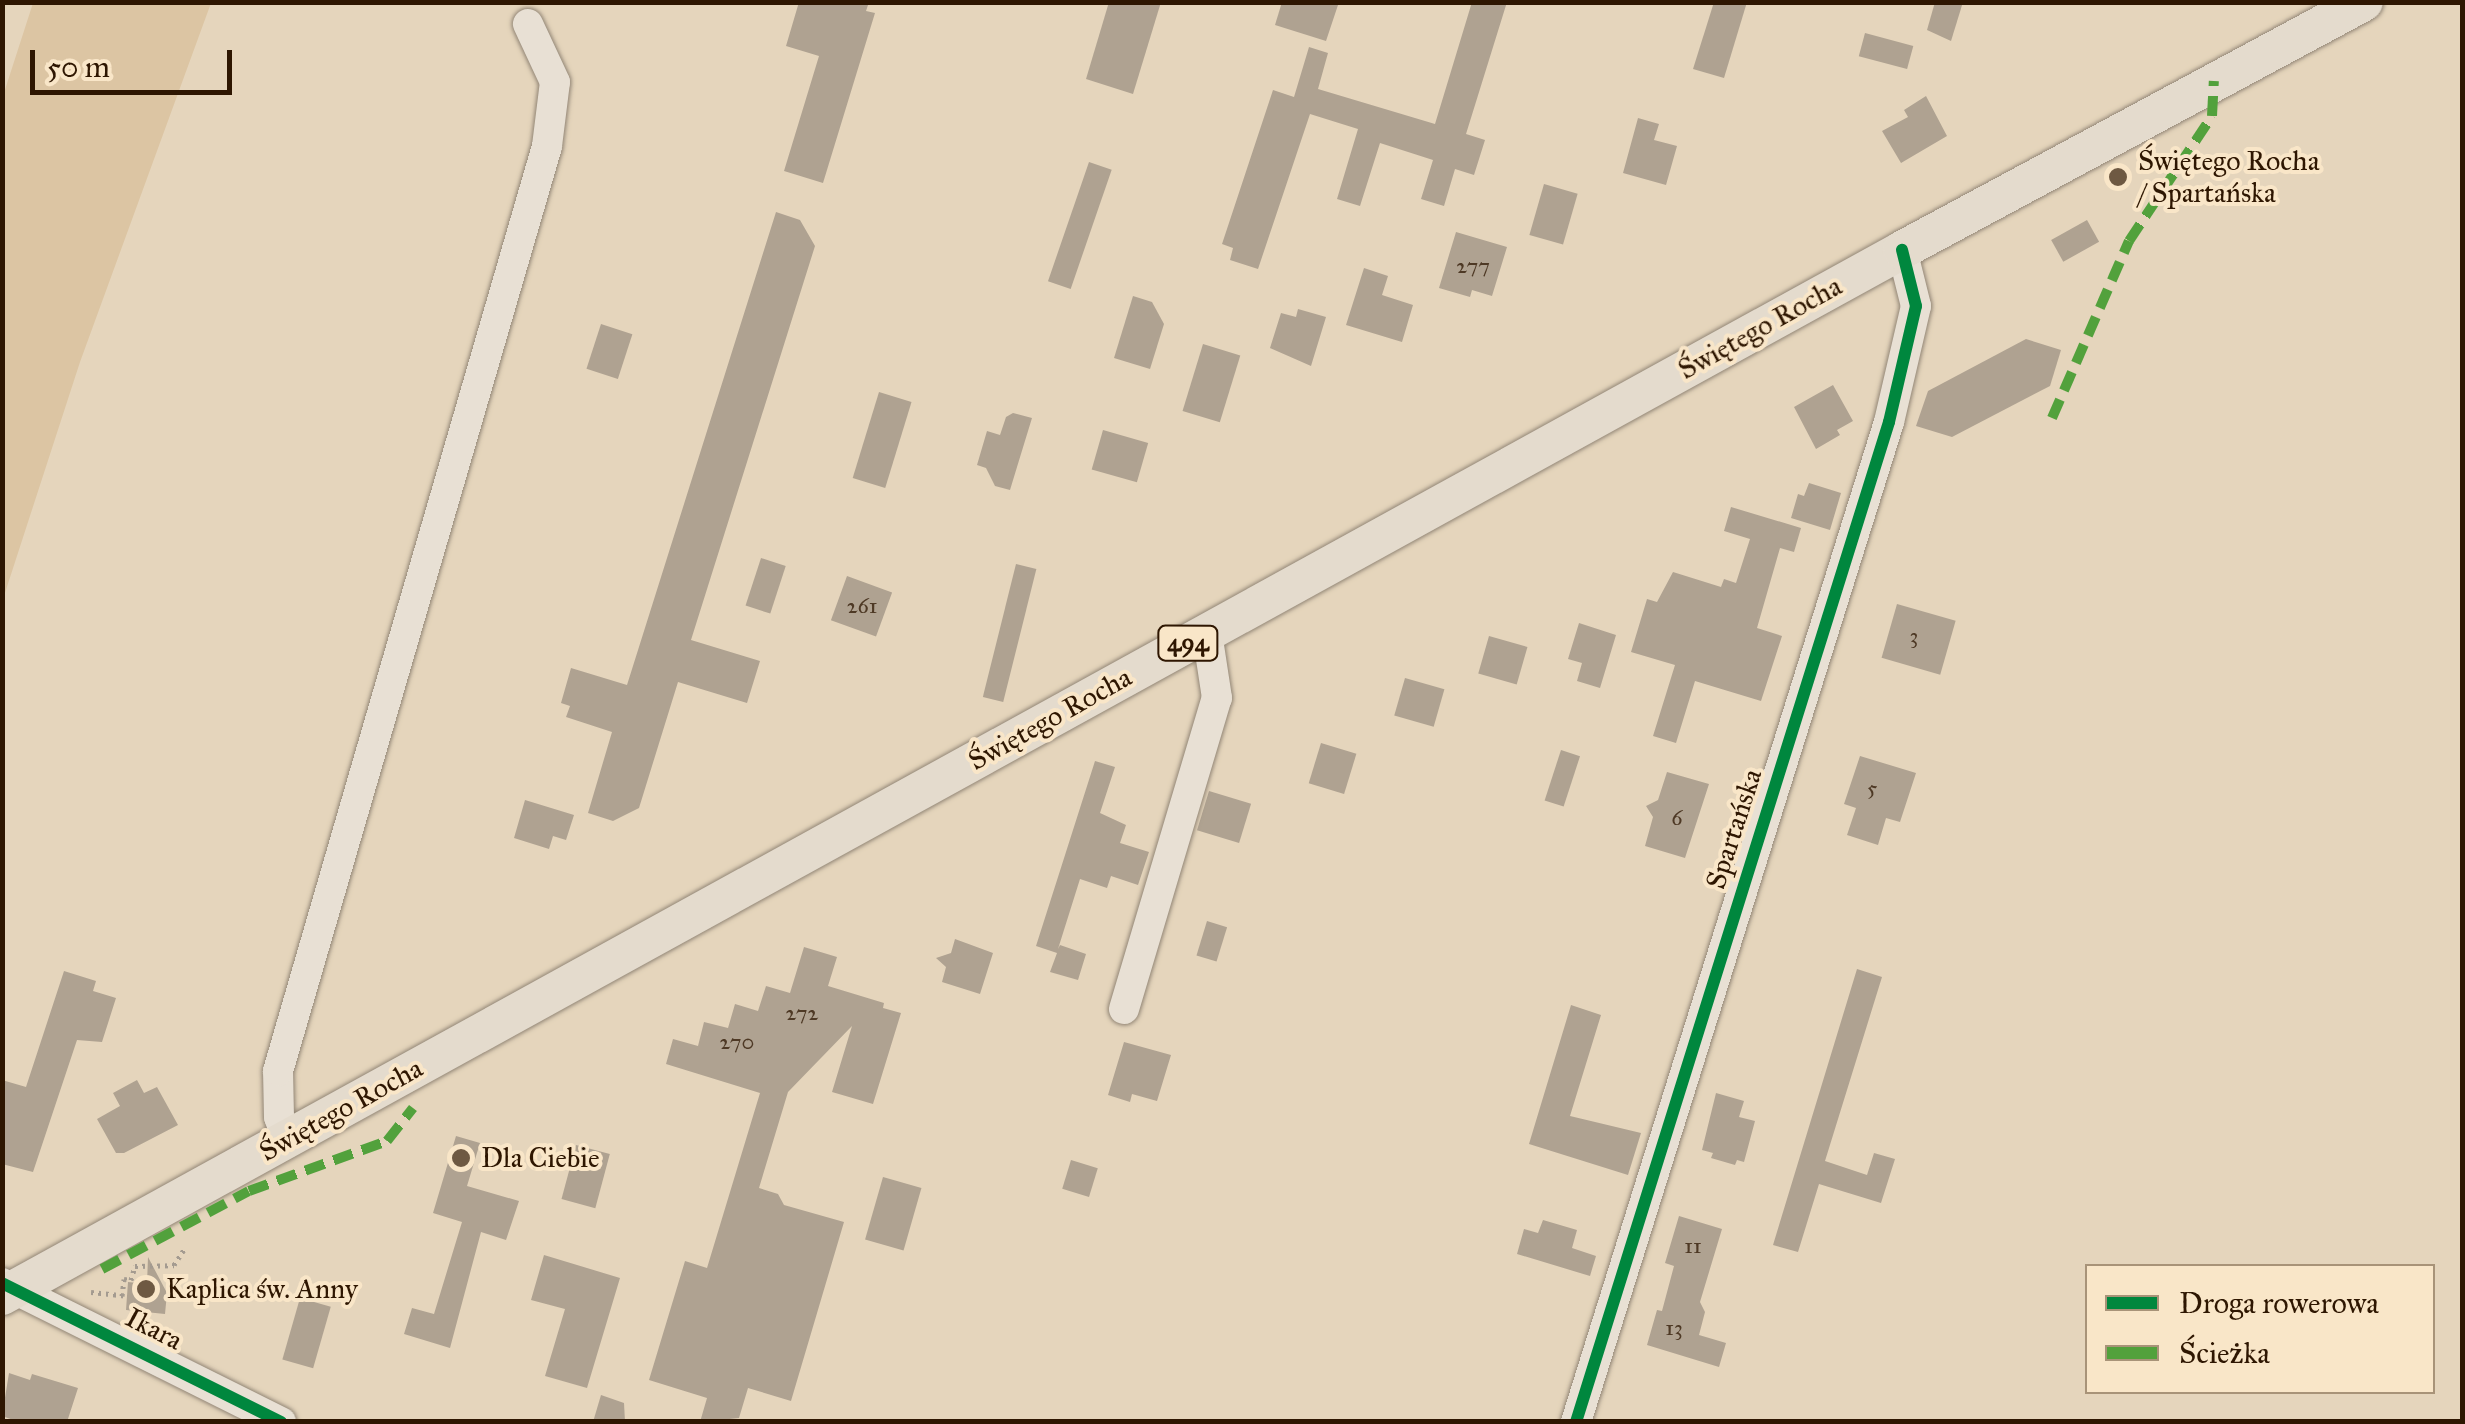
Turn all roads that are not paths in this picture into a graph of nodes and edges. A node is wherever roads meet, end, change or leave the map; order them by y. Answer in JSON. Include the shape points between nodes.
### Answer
{"nodes":[{"id":1,"x":2364,"y":2,"type":"edge"},
{"id":2,"x":528,"y":24,"type":"dead end"},
{"id":3,"x":1902,"y":250,"type":"junction"},
{"id":4,"x":1207,"y":633,"type":"junction"},
{"id":5,"x":1124,"y":1008,"type":"dead end"},
{"id":6,"x":287,"y":1139,"type":"junction"},
{"id":7,"x":7,"y":1289,"type":"edge"},
{"id":8,"x":281,"y":1422,"type":"edge"},
{"id":9,"x":1576,"y":1422,"type":"edge"}],
"edges":[{"from":1,"to":3,"type":"main road","name":"Świętego Rocha","number":"494"},
{"from":2,"to":6,"type":"street","via":[[555,82],[547,146],[278,1071],[279,1117]]},
{"from":3,"to":4,"type":"main road","name":"Świętego Rocha","number":"494"},
{"from":3,"to":9,"type":"street","name":"Spartańska","via":[[1916,306],[1888,422]]},
{"from":4,"to":5,"type":"street","via":[[1217,698]]},
{"from":4,"to":6,"type":"main road","name":"Świętego Rocha","number":"494"},
{"from":6,"to":7,"type":"main road","name":"Świętego Rocha","number":"494"},
{"from":7,"to":8,"type":"street","name":"Ikara"}]}
